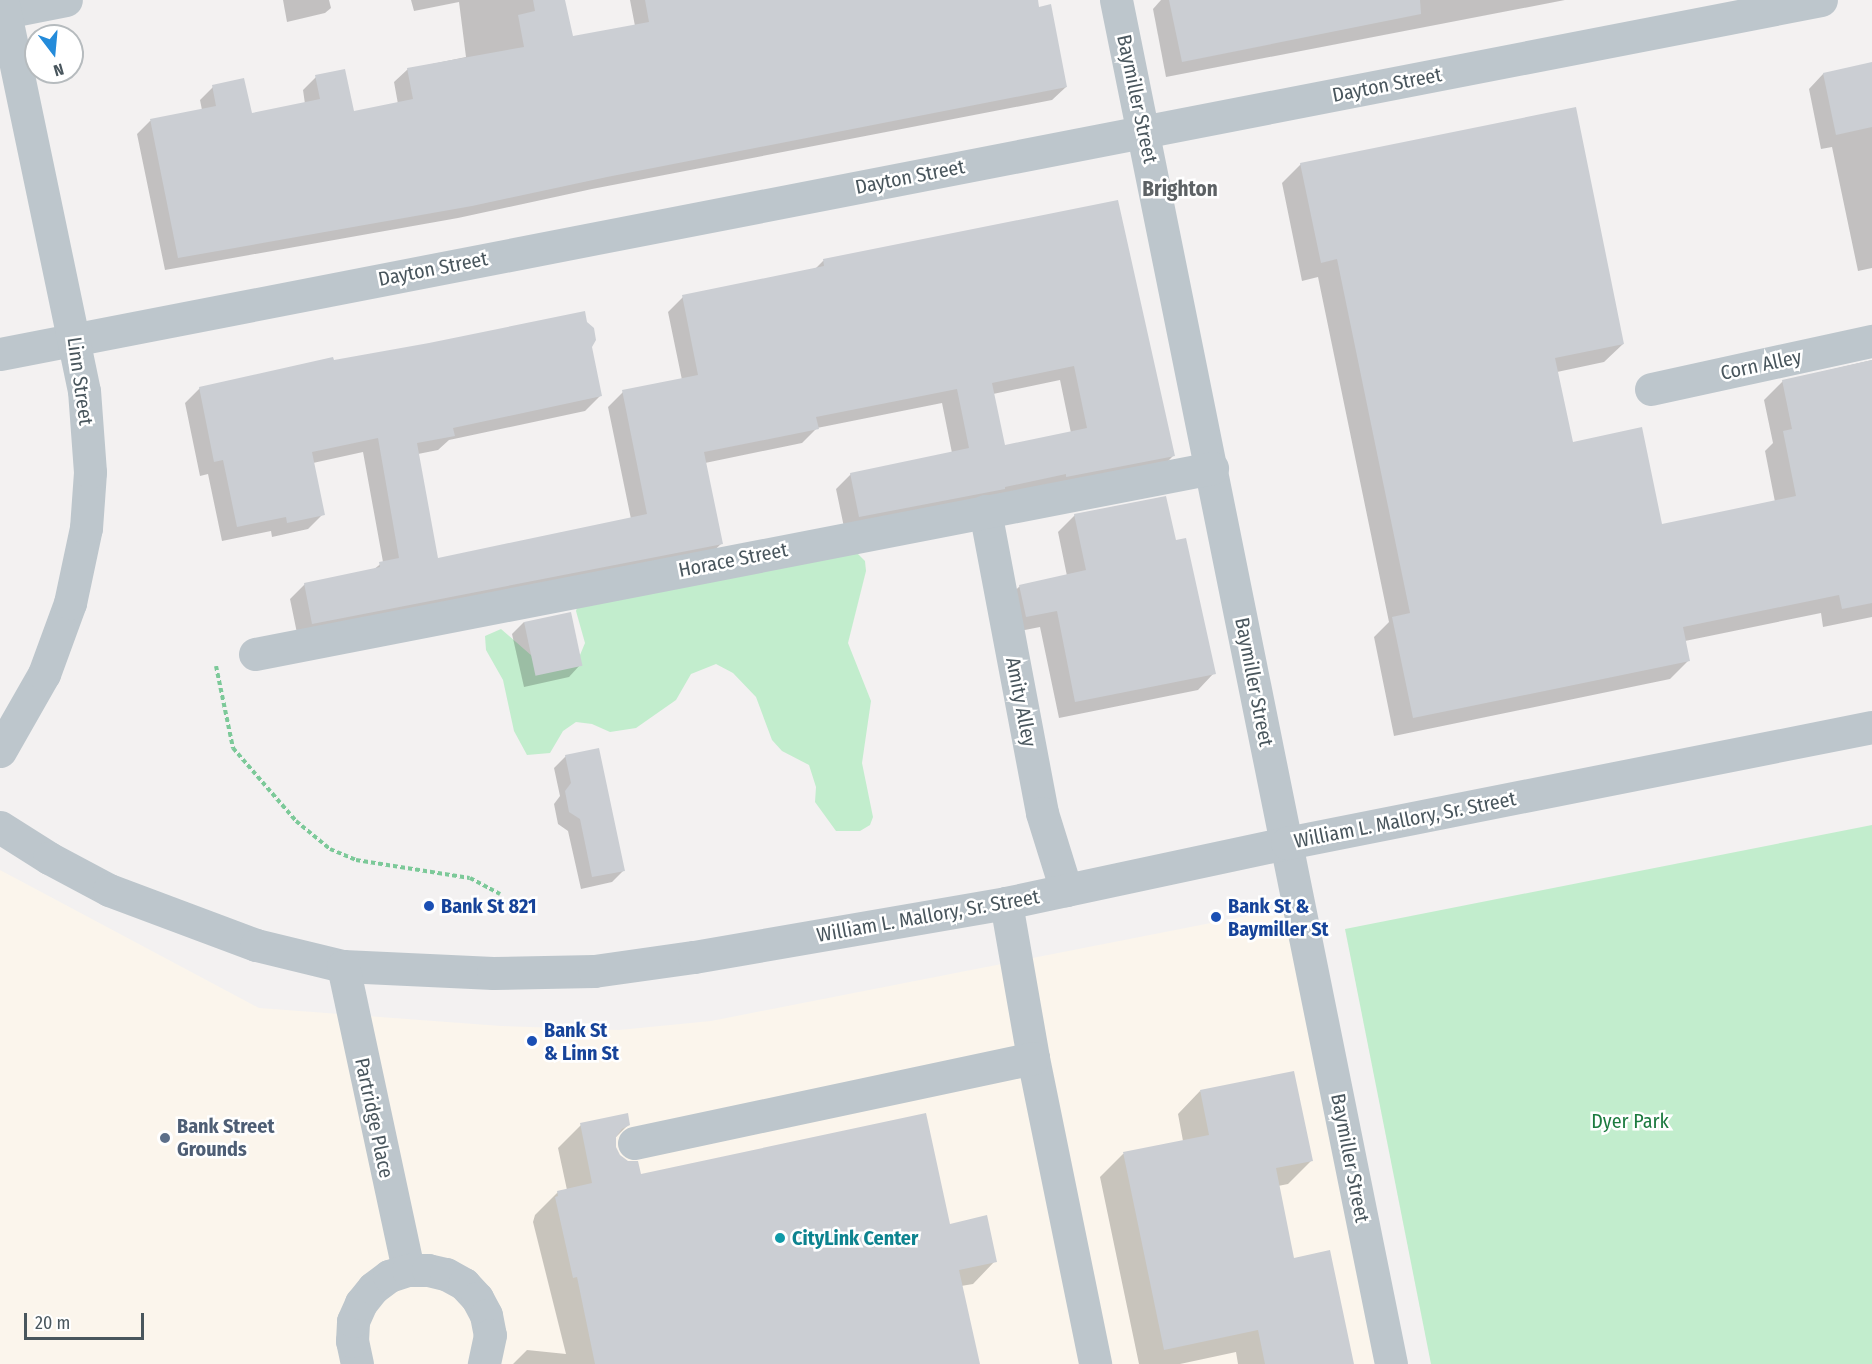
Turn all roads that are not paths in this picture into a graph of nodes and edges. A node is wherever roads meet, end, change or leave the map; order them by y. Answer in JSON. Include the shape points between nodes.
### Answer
{"nodes":[{"id":1,"x":66,"y":0,"type":"edge"},
{"id":2,"x":1116,"y":0,"type":"edge"},
{"id":3,"x":1821,"y":0,"type":"edge"},
{"id":4,"x":3,"y":6,"type":"edge"},
{"id":5,"x":1145,"y":132,"type":"junction"},
{"id":6,"x":75,"y":340,"type":"junction"},
{"id":7,"x":1872,"y":341,"type":"edge"},
{"id":8,"x":0,"y":354,"type":"edge"},
{"id":9,"x":1651,"y":389,"type":"dead end"},
{"id":10,"x":1212,"y":468,"type":"junction"},
{"id":11,"x":985,"y":511,"type":"junction"},
{"id":12,"x":255,"y":654,"type":"dead end"},
{"id":13,"x":1872,"y":727,"type":"edge"},
{"id":14,"x":0,"y":751,"type":"edge"},
{"id":15,"x":0,"y":827,"type":"edge"},
{"id":16,"x":1287,"y":843,"type":"junction"},
{"id":17,"x":1066,"y":890,"type":"junction"},
{"id":18,"x":1006,"y":903,"type":"junction"},
{"id":19,"x":343,"y":966,"type":"junction"},
{"id":20,"x":1033,"y":1058,"type":"junction"},
{"id":21,"x":634,"y":1143,"type":"dead end"},
{"id":22,"x":408,"y":1270,"type":"junction"},
{"id":23,"x":357,"y":1364,"type":"edge"},
{"id":24,"x":484,"y":1364,"type":"edge"},
{"id":25,"x":1095,"y":1364,"type":"edge"},
{"id":26,"x":1391,"y":1364,"type":"edge"}],
"edges":[{"from":1,"to":4,"type":"street"},
{"from":2,"to":5,"type":"street","name":"Baymiller Street"},
{"from":3,"to":5,"type":"street","name":"Dayton Street"},
{"from":4,"to":6,"type":"street","name":"Linn Street"},
{"from":5,"to":6,"type":"street","name":"Dayton Street"},
{"from":5,"to":10,"type":"street","name":"Baymiller Street"},
{"from":6,"to":8,"type":"street","name":"Dayton Street"},
{"from":6,"to":14,"type":"street","name":"Linn Street","via":[[84,391],[90,472],[86,528],[70,603],[44,674]]},
{"from":7,"to":9,"type":"street","name":"Corn Alley"},
{"from":10,"to":11,"type":"street","name":"Horace Street"},
{"from":10,"to":16,"type":"street","name":"Baymiller Street"},
{"from":11,"to":12,"type":"street","name":"Horace Street"},
{"from":11,"to":17,"type":"street","name":"Amity Alley","via":[[1042,813]]},
{"from":13,"to":16,"type":"street","name":"William L. Mallory, Sr. Street"},
{"from":15,"to":19,"type":"street","name":"William L. Mallory, Sr. Street","via":[[109,890],[256,945]]},
{"from":16,"to":17,"type":"street","name":"William L. Mallory, Sr. Street"},
{"from":16,"to":26,"type":"street","name":"Baymiller Street"},
{"from":17,"to":18,"type":"street","name":"William L. Mallory, Sr. Street"},
{"from":18,"to":19,"type":"street","name":"William L. Mallory, Sr. Street","via":[[594,971],[494,973]]},
{"from":18,"to":20,"type":"street"},
{"from":19,"to":22,"type":"street","name":"Partridge Place"},
{"from":20,"to":21,"type":"street"},
{"from":20,"to":25,"type":"street"},
{"from":22,"to":23,"type":"street","via":[[381,1282],[361,1303],[353,1322]]},
{"from":22,"to":24,"type":"street","via":[[446,1274],[464,1284],[477,1298],[490,1335]]}]}
